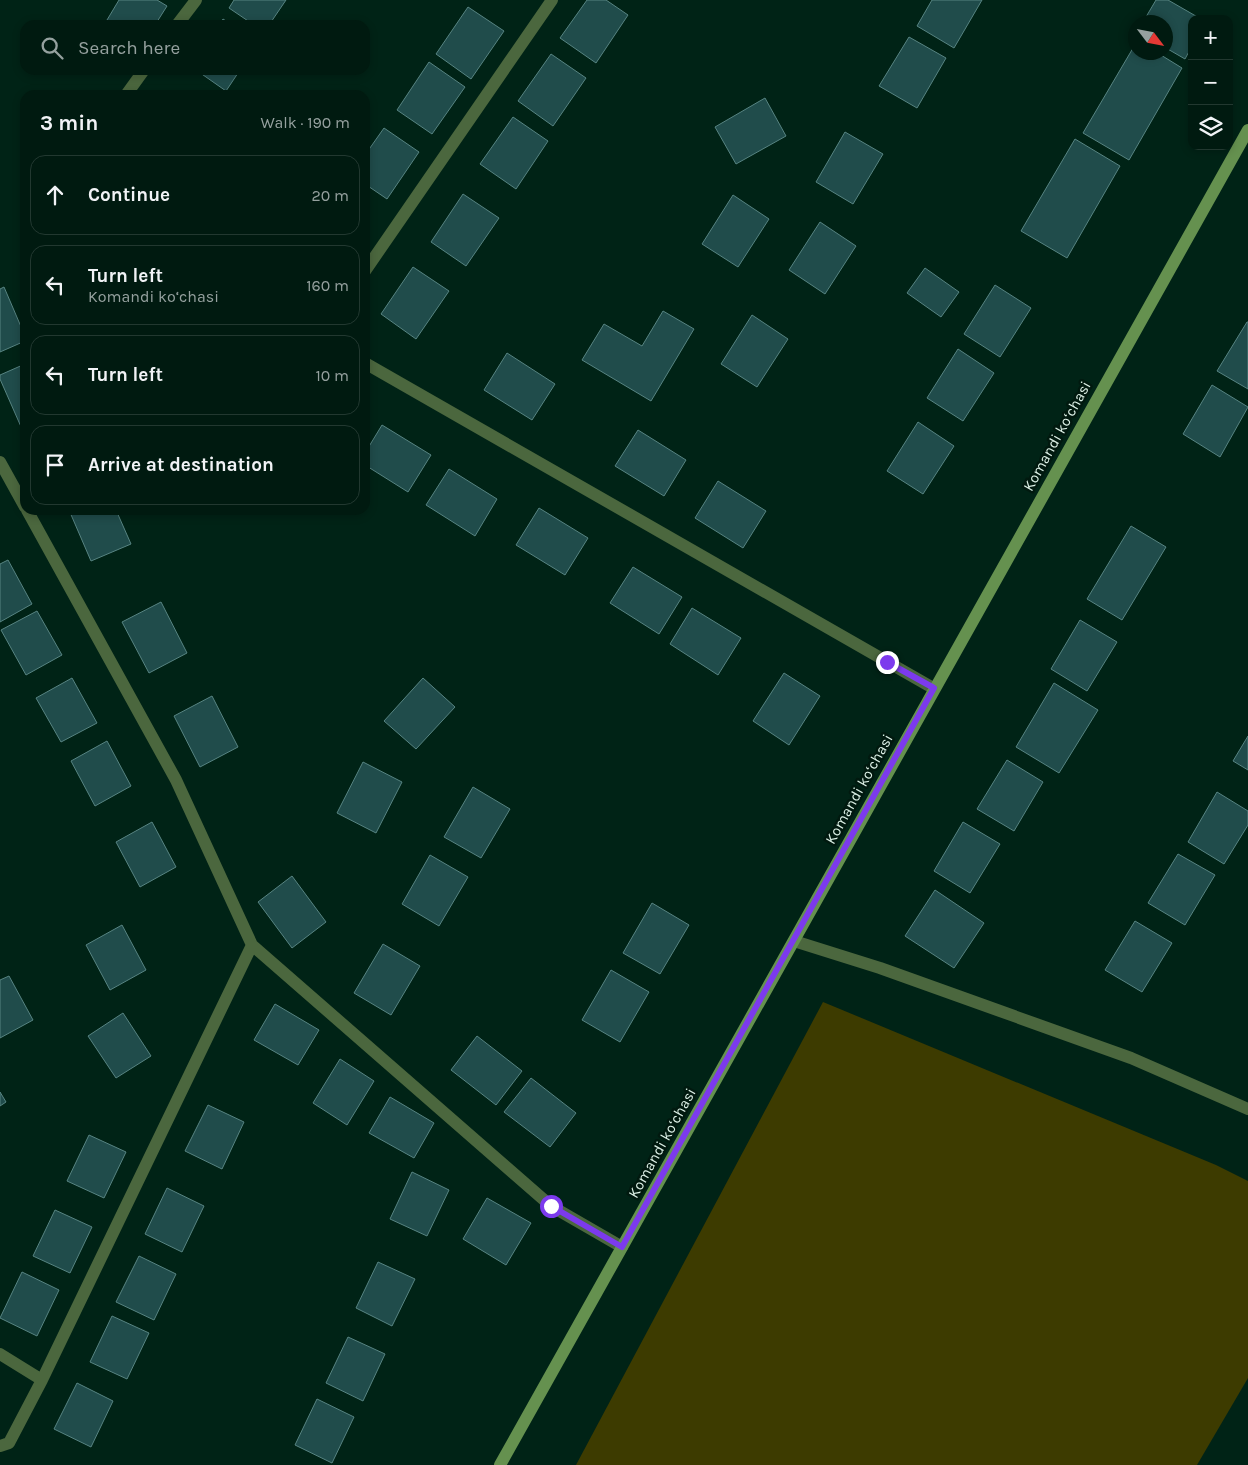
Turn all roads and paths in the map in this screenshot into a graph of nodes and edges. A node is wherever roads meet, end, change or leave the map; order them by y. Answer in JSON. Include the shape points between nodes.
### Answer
{"nodes":[{"id":1,"x":196,"y":0,"type":"edge"},
{"id":2,"x":552,"y":0,"type":"edge"},
{"id":3,"x":181,"y":20,"type":"edge"},
{"id":4,"x":140,"y":75,"type":"edge"},
{"id":5,"x":130,"y":90,"type":"edge"},
{"id":6,"x":1248,"y":130,"type":"edge"},
{"id":7,"x":370,"y":264,"type":"edge"},
{"id":8,"x":370,"y":366,"type":"edge"},
{"id":9,"x":0,"y":462,"type":"edge"},
{"id":10,"x":20,"y":498,"type":"edge"},
{"id":11,"x":29,"y":515,"type":"edge"},
{"id":12,"x":934,"y":688,"type":"junction"},
{"id":13,"x":794,"y":941,"type":"junction"},
{"id":14,"x":252,"y":945,"type":"junction"},
{"id":15,"x":1248,"y":1109,"type":"edge"},
{"id":16,"x":622,"y":1247,"type":"junction"},
{"id":17,"x":0,"y":1354,"type":"edge"},
{"id":18,"x":42,"y":1380,"type":"junction"},
{"id":19,"x":0,"y":1446,"type":"edge"},
{"id":20,"x":500,"y":1465,"type":"edge"}],
"edges":[{"from":1,"to":3,"type":"street"},
{"from":2,"to":7,"type":"street"},
{"from":4,"to":5,"type":"street"},
{"from":6,"to":12,"type":"main road","name":"Komandi ko‘chasi"},
{"from":8,"to":12,"type":"street"},
{"from":9,"to":10,"type":"street"},
{"from":11,"to":14,"type":"street","via":[[176,780]]},
{"from":12,"to":13,"type":"main road","name":"Komandi ko‘chasi"},
{"from":13,"to":15,"type":"street","via":[[880,968],[1131,1058]]},
{"from":13,"to":16,"type":"main road","name":"Komandi ko‘chasi"},
{"from":14,"to":16,"type":"street","via":[[551,1206]]},
{"from":14,"to":18,"type":"street"},
{"from":16,"to":20,"type":"main road","name":"Komandi ko‘chasi"},
{"from":17,"to":18,"type":"street"},
{"from":18,"to":19,"type":"street","via":[[9,1444]]}]}
